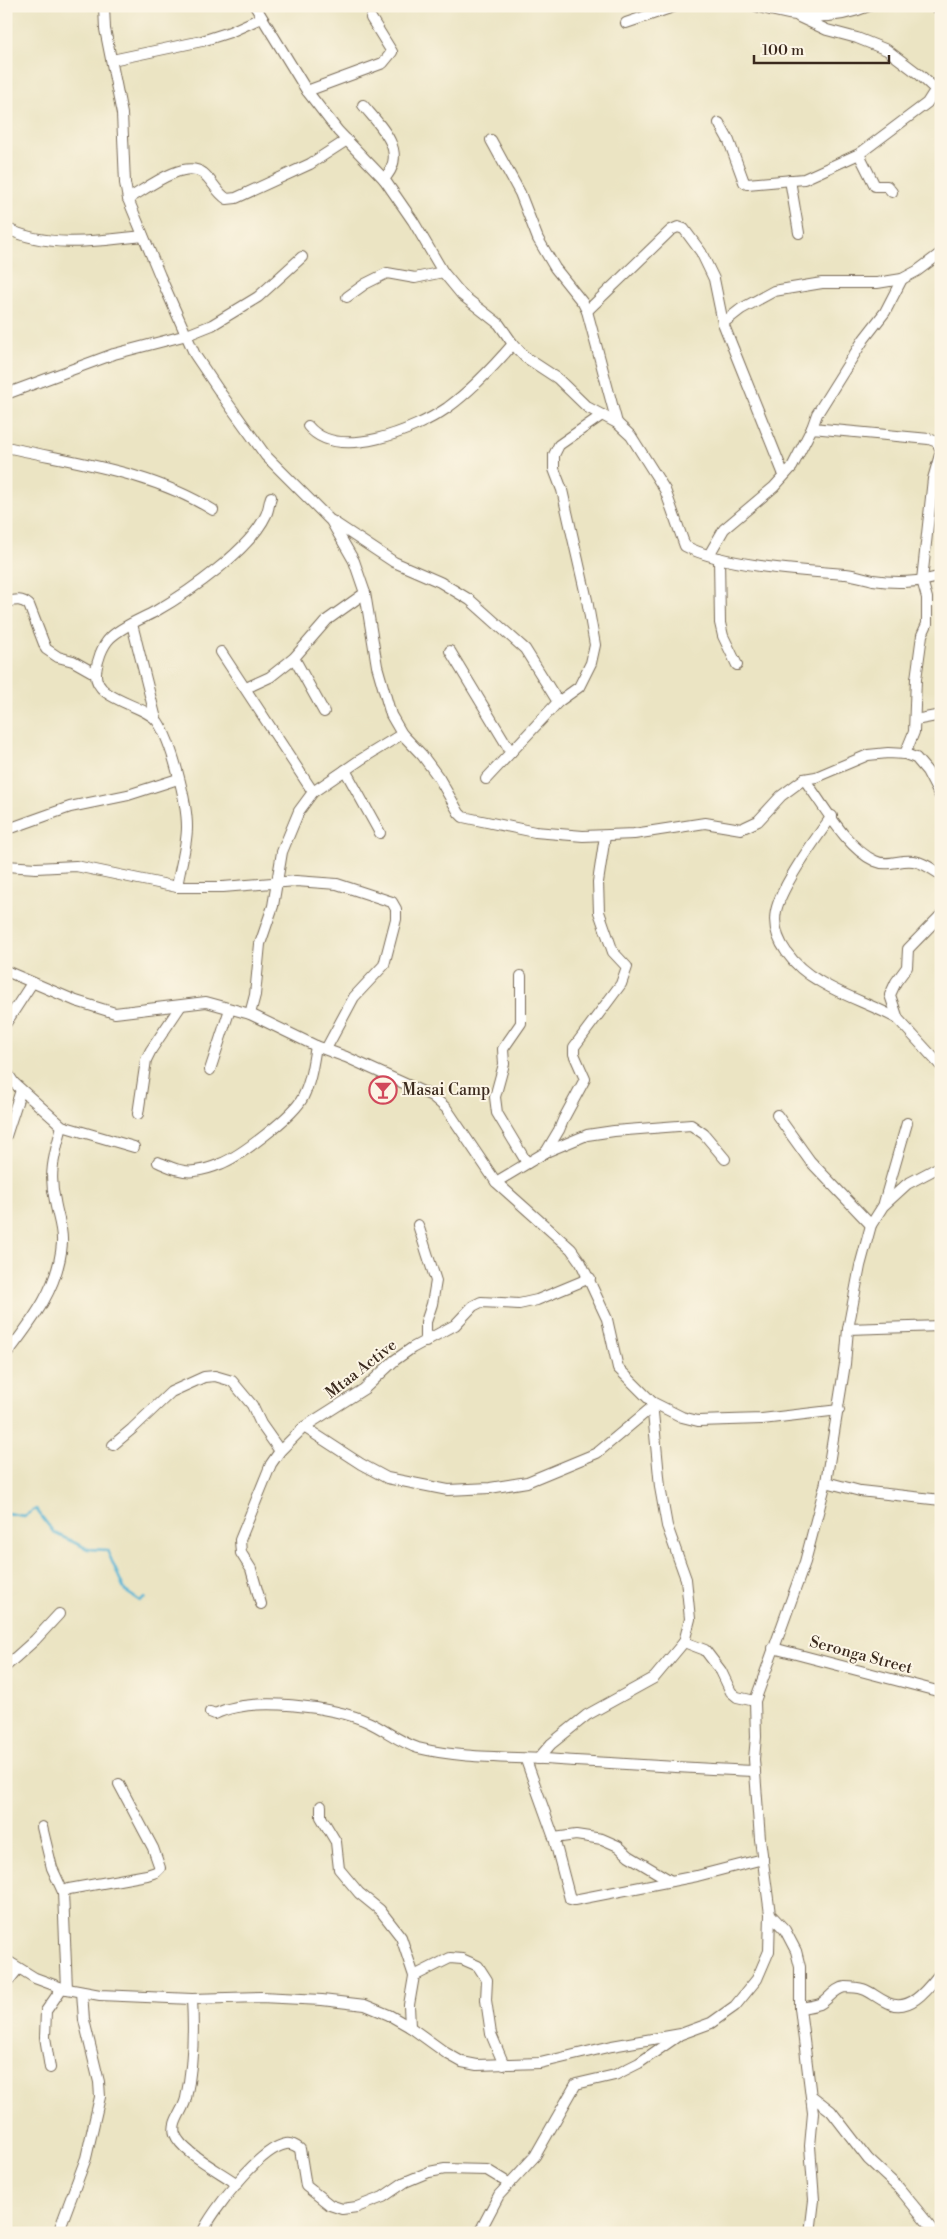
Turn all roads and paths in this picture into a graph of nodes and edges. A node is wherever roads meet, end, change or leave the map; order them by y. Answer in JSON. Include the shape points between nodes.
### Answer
{"nodes":[{"id":1,"x":104,"y":6,"type":"edge"},
{"id":2,"x":255,"y":6,"type":"edge"},
{"id":3,"x":676,"y":6,"type":"edge"},
{"id":4,"x":756,"y":6,"type":"edge"},
{"id":5,"x":870,"y":6,"type":"edge"},
{"id":6,"x":931,"y":6,"type":"edge"},
{"id":7,"x":941,"y":9,"type":"edge"},
{"id":8,"x":798,"y":17,"type":"junction"},
{"id":9,"x":261,"y":18,"type":"junction"},
{"id":10,"x":371,"y":18,"type":"dead end"},
{"id":11,"x":626,"y":23,"type":"dead end"},
{"id":12,"x":112,"y":60,"type":"junction"},
{"id":13,"x":938,"y":86,"type":"edge"},
{"id":14,"x":307,"y":90,"type":"junction"},
{"id":15,"x":363,"y":106,"type":"dead end"},
{"id":16,"x":719,"y":123,"type":"dead end"},
{"id":17,"x":347,"y":140,"type":"junction"},
{"id":18,"x":491,"y":140,"type":"dead end"},
{"id":19,"x":859,"y":154,"type":"junction"},
{"id":20,"x":384,"y":178,"type":"junction"},
{"id":21,"x":790,"y":180,"type":"junction"},
{"id":22,"x":892,"y":192,"type":"dead end"},
{"id":23,"x":128,"y":199,"type":"junction"},
{"id":24,"x":6,"y":228,"type":"edge"},
{"id":25,"x":799,"y":233,"type":"dead end"},
{"id":26,"x":143,"y":236,"type":"junction"},
{"id":27,"x":941,"y":253,"type":"edge"},
{"id":28,"x":302,"y":257,"type":"dead end"},
{"id":29,"x":443,"y":272,"type":"junction"},
{"id":30,"x":902,"y":279,"type":"junction"},
{"id":31,"x":346,"y":297,"type":"dead end"},
{"id":32,"x":586,"y":311,"type":"junction"},
{"id":33,"x":723,"y":323,"type":"junction"},
{"id":34,"x":187,"y":335,"type":"junction"},
{"id":35,"x":513,"y":344,"type":"junction"},
{"id":36,"x":6,"y":394,"type":"edge"},
{"id":37,"x":602,"y":415,"type":"junction"},
{"id":38,"x":617,"y":423,"type":"junction"},
{"id":39,"x":308,"y":426,"type":"dead end"},
{"id":40,"x":812,"y":428,"type":"junction"},
{"id":41,"x":6,"y":448,"type":"edge"},
{"id":42,"x":941,"y":450,"type":"edge"},
{"id":43,"x":784,"y":475,"type":"junction"},
{"id":44,"x":271,"y":496,"type":"dead end"},
{"id":45,"x":213,"y":510,"type":"dead end"},
{"id":46,"x":331,"y":521,"type":"junction"},
{"id":47,"x":714,"y":556,"type":"junction"},
{"id":48,"x":941,"y":576,"type":"edge"},
{"id":49,"x":922,"y":580,"type":"junction"},
{"id":50,"x":365,"y":592,"type":"junction"},
{"id":51,"x":6,"y":602,"type":"edge"},
{"id":52,"x":132,"y":624,"type":"junction"},
{"id":53,"x":450,"y":651,"type":"dead end"},
{"id":54,"x":221,"y":652,"type":"dead end"},
{"id":55,"x":294,"y":658,"type":"junction"},
{"id":56,"x":737,"y":664,"type":"dead end"},
{"id":57,"x":96,"y":674,"type":"junction"},
{"id":58,"x":246,"y":688,"type":"junction"},
{"id":59,"x":558,"y":702,"type":"junction"},
{"id":60,"x":324,"y":712,"type":"dead end"},
{"id":61,"x":941,"y":715,"type":"edge"},
{"id":62,"x":156,"y":719,"type":"junction"},
{"id":63,"x":915,"y":720,"type":"junction"},
{"id":64,"x":402,"y":734,"type":"junction"},
{"id":65,"x":511,"y":752,"type":"junction"},
{"id":66,"x":905,"y":754,"type":"junction"},
{"id":67,"x":345,"y":770,"type":"junction"},
{"id":68,"x":178,"y":779,"type":"junction"},
{"id":69,"x":486,"y":779,"type":"dead end"},
{"id":70,"x":804,"y":779,"type":"junction"},
{"id":71,"x":313,"y":792,"type":"junction"},
{"id":72,"x":941,"y":798,"type":"edge"},
{"id":73,"x":832,"y":816,"type":"junction"},
{"id":74,"x":6,"y":828,"type":"edge"},
{"id":75,"x":380,"y":833,"type":"dead end"},
{"id":76,"x":605,"y":836,"type":"junction"},
{"id":77,"x":6,"y":866,"type":"edge"},
{"id":78,"x":941,"y":875,"type":"edge"},
{"id":79,"x":276,"y":882,"type":"junction"},
{"id":80,"x":177,"y":886,"type":"junction"},
{"id":81,"x":941,"y":915,"type":"edge"},
{"id":82,"x":6,"y":971,"type":"edge"},
{"id":83,"x":521,"y":976,"type":"dead end"},
{"id":84,"x":32,"y":982,"type":"junction"},
{"id":85,"x":180,"y":1007,"type":"junction"},
{"id":86,"x":230,"y":1009,"type":"junction"},
{"id":87,"x":250,"y":1014,"type":"junction"},
{"id":88,"x":898,"y":1018,"type":"junction"},
{"id":89,"x":6,"y":1023,"type":"edge"},
{"id":90,"x":316,"y":1046,"type":"junction"},
{"id":91,"x":326,"y":1050,"type":"junction"},
{"id":92,"x":941,"y":1066,"type":"edge"},
{"id":93,"x":210,"y":1070,"type":"dead end"},
{"id":94,"x":6,"y":1071,"type":"edge"},
{"id":95,"x":21,"y":1090,"type":"junction"},
{"id":96,"x":138,"y":1114,"type":"dead end"},
{"id":97,"x":777,"y":1115,"type":"dead end"},
{"id":98,"x":907,"y":1123,"type":"dead end"},
{"id":99,"x":62,"y":1126,"type":"junction"},
{"id":100,"x":6,"y":1136,"type":"edge"},
{"id":101,"x":134,"y":1147,"type":"dead end"},
{"id":102,"x":546,"y":1152,"type":"junction"},
{"id":103,"x":725,"y":1158,"type":"dead end"},
{"id":104,"x":158,"y":1162,"type":"dead end"},
{"id":105,"x":527,"y":1163,"type":"junction"},
{"id":106,"x":941,"y":1166,"type":"edge"},
{"id":107,"x":496,"y":1182,"type":"junction"},
{"id":108,"x":883,"y":1206,"type":"junction"},
{"id":109,"x":418,"y":1225,"type":"dead end"},
{"id":110,"x":870,"y":1225,"type":"junction"},
{"id":111,"x":590,"y":1278,"type":"junction"},
{"id":112,"x":941,"y":1326,"type":"edge"},
{"id":113,"x":848,"y":1329,"type":"junction"},
{"id":114,"x":426,"y":1342,"type":"junction"},
{"id":115,"x":6,"y":1355,"type":"edge"},
{"id":116,"x":652,"y":1405,"type":"junction"},
{"id":117,"x":839,"y":1410,"type":"junction"},
{"id":118,"x":304,"y":1427,"type":"junction"},
{"id":119,"x":113,"y":1445,"type":"dead end"},
{"id":120,"x":280,"y":1450,"type":"junction"},
{"id":121,"x":826,"y":1482,"type":"junction"},
{"id":122,"x":941,"y":1500,"type":"edge"},
{"id":123,"x":261,"y":1604,"type":"dead end"},
{"id":124,"x":59,"y":1614,"type":"dead end"},
{"id":125,"x":684,"y":1642,"type":"junction"},
{"id":126,"x":773,"y":1648,"type":"junction"},
{"id":127,"x":6,"y":1666,"type":"edge"},
{"id":128,"x":941,"y":1692,"type":"edge"},
{"id":129,"x":755,"y":1701,"type":"junction"},
{"id":130,"x":210,"y":1712,"type":"dead end"},
{"id":131,"x":538,"y":1759,"type":"junction"},
{"id":132,"x":526,"y":1760,"type":"junction"},
{"id":133,"x":755,"y":1771,"type":"junction"},
{"id":134,"x":119,"y":1784,"type":"dead end"},
{"id":135,"x":321,"y":1806,"type":"dead end"},
{"id":136,"x":42,"y":1827,"type":"dead end"},
{"id":137,"x":554,"y":1838,"type":"junction"},
{"id":138,"x":763,"y":1859,"type":"junction"},
{"id":139,"x":671,"y":1881,"type":"junction"},
{"id":140,"x":62,"y":1892,"type":"junction"},
{"id":141,"x":770,"y":1914,"type":"junction"},
{"id":142,"x":6,"y":1960,"type":"edge"},
{"id":143,"x":18,"y":1969,"type":"junction"},
{"id":144,"x":941,"y":1972,"type":"edge"},
{"id":145,"x":414,"y":1976,"type":"junction"},
{"id":146,"x":6,"y":1984,"type":"edge"},
{"id":147,"x":65,"y":1988,"type":"junction"},
{"id":148,"x":82,"y":1992,"type":"junction"},
{"id":149,"x":192,"y":1999,"type":"junction"},
{"id":150,"x":800,"y":2008,"type":"junction"},
{"id":151,"x":410,"y":2027,"type":"junction"},
{"id":152,"x":681,"y":2034,"type":"junction"},
{"id":153,"x":504,"y":2065,"type":"junction"},
{"id":154,"x":50,"y":2068,"type":"dead end"},
{"id":155,"x":813,"y":2097,"type":"junction"},
{"id":156,"x":237,"y":2184,"type":"junction"},
{"id":157,"x":510,"y":2184,"type":"junction"},
{"id":158,"x":58,"y":2233,"type":"edge"},
{"id":159,"x":202,"y":2233,"type":"edge"},
{"id":160,"x":479,"y":2233,"type":"edge"},
{"id":161,"x":810,"y":2233,"type":"edge"},
{"id":162,"x":936,"y":2233,"type":"edge"}],
"edges":[{"from":1,"to":12,"type":"street"},
{"from":2,"to":9,"type":"street"},
{"from":3,"to":11,"type":"street"},
{"from":4,"to":8,"type":"street"},
{"from":5,"to":8,"type":"street","via":[[831,17]]},
{"from":6,"to":7,"type":"street"},
{"from":8,"to":13,"type":"street","via":[[887,50]]},
{"from":9,"to":12,"type":"street","via":[[202,41]]},
{"from":9,"to":14,"type":"street"},
{"from":10,"to":14,"type":"street","via":[[392,52],[389,58]]},
{"from":12,"to":23,"type":"street","via":[[122,114],[124,183]]},
{"from":13,"to":19,"type":"street","via":[[927,103]]},
{"from":14,"to":17,"type":"street"},
{"from":15,"to":20,"type":"street","via":[[390,140],[394,152],[392,170]]},
{"from":16,"to":21,"type":"street","via":[[744,182]]},
{"from":17,"to":20,"type":"street"},
{"from":17,"to":23,"type":"street","via":[[310,164],[236,198],[226,199],[200,171],[185,169]]},
{"from":18,"to":32,"type":"street","via":[[520,192],[538,240]]},
{"from":19,"to":21,"type":"street","via":[[804,179]]},
{"from":19,"to":22,"type":"street","via":[[872,183],[887,186]]},
{"from":20,"to":29,"type":"street"},
{"from":21,"to":25,"type":"street"},
{"from":23,"to":26,"type":"street"},
{"from":24,"to":26,"type":"street","via":[[46,241],[97,241]]},
{"from":26,"to":34,"type":"street"},
{"from":27,"to":30,"type":"street"},
{"from":28,"to":34,"type":"street","via":[[245,306]]},
{"from":29,"to":31,"type":"street","via":[[415,278],[387,273]]},
{"from":29,"to":35,"type":"street","via":[[462,296],[499,324]]},
{"from":30,"to":33,"type":"street","via":[[877,283],[822,283],[774,290]]},
{"from":30,"to":40,"type":"street","via":[[885,312],[817,414]]},
{"from":32,"to":33,"type":"street","via":[[670,230],[678,227],[684,229],[701,252],[714,279]]},
{"from":32,"to":38,"type":"street"},
{"from":33,"to":43,"type":"street"},
{"from":34,"to":36,"type":"street","via":[[114,354]]},
{"from":34,"to":46,"type":"street","via":[[195,355],[266,456]]},
{"from":35,"to":37,"type":"street","via":[[557,378],[576,399]]},
{"from":35,"to":39,"type":"street","via":[[447,408],[386,436],[361,443],[333,441],[314,433]]},
{"from":37,"to":38,"type":"street"},
{"from":37,"to":59,"type":"street","via":[[559,445],[554,455],[554,469],[573,536],[595,645],[591,663],[578,687]]},
{"from":38,"to":47,"type":"street","via":[[631,436],[665,490],[685,546]]},
{"from":40,"to":42,"type":"street","via":[[929,439],[936,442]]},
{"from":40,"to":43,"type":"street","via":[[797,460]]},
{"from":41,"to":45,"type":"street","via":[[113,469],[175,489]]},
{"from":42,"to":49,"type":"street","via":[[933,479]]},
{"from":43,"to":47,"type":"street","via":[[724,529]]},
{"from":44,"to":52,"type":"street","via":[[266,515],[254,534],[232,556],[158,610]]},
{"from":46,"to":50,"type":"street","via":[[354,561]]},
{"from":46,"to":59,"type":"street","via":[[394,562],[440,582],[470,600],[525,649]]},
{"from":47,"to":49,"type":"street","via":[[873,580]]},
{"from":47,"to":56,"type":"street","via":[[720,623]]},
{"from":48,"to":49,"type":"street"},
{"from":49,"to":63,"type":"street","via":[[927,624],[922,635],[916,679]]},
{"from":50,"to":55,"type":"street","via":[[327,620]]},
{"from":50,"to":64,"type":"street","via":[[376,666],[391,715]]},
{"from":51,"to":57,"type":"street","via":[[24,601],[29,605],[46,649]]},
{"from":52,"to":57,"type":"street","via":[[111,637],[103,647]]},
{"from":52,"to":62,"type":"street"},
{"from":53,"to":65,"type":"street"},
{"from":54,"to":58,"type":"street"},
{"from":55,"to":58,"type":"street","via":[[270,677]]},
{"from":55,"to":60,"type":"street"},
{"from":57,"to":62,"type":"street","via":[[100,686],[107,693]]},
{"from":58,"to":71,"type":"street"},
{"from":59,"to":65,"type":"street"},
{"from":61,"to":63,"type":"street"},
{"from":62,"to":68,"type":"street","via":[[168,744]]},
{"from":63,"to":66,"type":"street"},
{"from":64,"to":67,"type":"street"},
{"from":64,"to":76,"type":"street","via":[[439,778],[463,817],[536,832]]},
{"from":65,"to":69,"type":"street"},
{"from":66,"to":70,"type":"street","via":[[868,754]]},
{"from":66,"to":72,"type":"street","via":[[916,758],[927,771]]},
{"from":67,"to":71,"type":"street"},
{"from":67,"to":75,"type":"street"},
{"from":68,"to":74,"type":"street","via":[[128,795],[70,807]]},
{"from":68,"to":80,"type":"street","via":[[186,809],[187,829]]},
{"from":70,"to":73,"type":"street"},
{"from":70,"to":76,"type":"street","via":[[781,796],[758,821],[741,829],[705,823]]},
{"from":71,"to":79,"type":"street","via":[[299,811],[282,852]]},
{"from":73,"to":78,"type":"street","via":[[850,841],[875,861],[887,864],[911,860],[921,862]]},
{"from":73,"to":88,"type":"street","via":[[783,893],[776,911],[779,939],[802,971]]},
{"from":76,"to":102,"type":"street","via":[[598,882],[599,912],[613,952],[627,967],[621,984],[574,1046],[574,1054],[585,1079]]},
{"from":77,"to":80,"type":"street","via":[[76,866]]},
{"from":79,"to":80,"type":"street","via":[[223,887]]},
{"from":79,"to":87,"type":"street","via":[[273,906],[260,944]]},
{"from":79,"to":91,"type":"street","via":[[337,884],[392,902],[396,909],[384,965],[354,997]]},
{"from":81,"to":88,"type":"street","via":[[908,949],[907,966],[890,995]]},
{"from":82,"to":84,"type":"street"},
{"from":83,"to":105,"type":"street","via":[[521,1023],[503,1049],[504,1064],[495,1097],[497,1113]]},
{"from":84,"to":85,"type":"street","via":[[115,1013]]},
{"from":84,"to":89,"type":"street"},
{"from":85,"to":86,"type":"street","via":[[206,1002]]},
{"from":85,"to":96,"type":"street","via":[[146,1060]]},
{"from":86,"to":87,"type":"street"},
{"from":86,"to":93,"type":"street"},
{"from":87,"to":90,"type":"street"},
{"from":88,"to":92,"type":"street"},
{"from":90,"to":91,"type":"street"},
{"from":90,"to":104,"type":"street","via":[[303,1098],[288,1116],[260,1138],[222,1164],[194,1171]]},
{"from":91,"to":107,"type":"street","via":[[432,1096],[446,1108]]},
{"from":94,"to":95,"type":"street"},
{"from":95,"to":99,"type":"street"},
{"from":95,"to":100,"type":"street"},
{"from":97,"to":110,"type":"street","via":[[810,1161]]},
{"from":98,"to":108,"type":"street"},
{"from":99,"to":101,"type":"street"},
{"from":99,"to":115,"type":"street","via":[[51,1164],[62,1242],[57,1273],[43,1303]]},
{"from":102,"to":103,"type":"street","via":[[587,1135],[691,1125],[704,1134]]},
{"from":102,"to":105,"type":"street"},
{"from":105,"to":107,"type":"street"},
{"from":106,"to":108,"type":"street","via":[[907,1184]]},
{"from":107,"to":111,"type":"street","via":[[571,1249]]},
{"from":108,"to":110,"type":"street"},
{"from":109,"to":114,"type":"street","via":[[436,1281],[426,1322]]},
{"from":110,"to":113,"type":"street"},
{"from":111,"to":114,"type":"street","name":"Mtaa Active","via":[[519,1304],[481,1302],[455,1325]]},
{"from":111,"to":116,"type":"street","via":[[607,1319],[618,1368]]},
{"from":112,"to":113,"type":"street"},
{"from":113,"to":117,"type":"street"},
{"from":114,"to":118,"type":"street","name":"Mtaa Active","via":[[395,1360],[364,1389]]},
{"from":116,"to":117,"type":"street","via":[[698,1421],[762,1419]]},
{"from":116,"to":118,"type":"street","via":[[597,1453],[527,1482],[490,1488],[448,1490],[387,1478]]},
{"from":116,"to":125,"type":"street","via":[[667,1526],[686,1580],[690,1619]]},
{"from":117,"to":121,"type":"street"},
{"from":118,"to":120,"type":"street","name":"Mtaa Active"},
{"from":119,"to":120,"type":"street","via":[[171,1392],[204,1377],[216,1376],[232,1381],[252,1405]]},
{"from":120,"to":123,"type":"street","name":"Mtaa Active","via":[[271,1464],[240,1540],[241,1553],[251,1569]]},
{"from":121,"to":122,"type":"street","via":[[860,1491]]},
{"from":121,"to":126,"type":"street","via":[[805,1562]]},
{"from":124,"to":127,"type":"street"},
{"from":125,"to":129,"type":"street","via":[[705,1650],[737,1697]]},
{"from":125,"to":131,"type":"street","via":[[660,1673],[587,1715]]},
{"from":126,"to":128,"type":"street","name":"Seronga Street"},
{"from":126,"to":129,"type":"street"},
{"from":129,"to":133,"type":"street"},
{"from":130,"to":132,"type":"street","via":[[216,1714],[225,1709],[273,1704],[310,1708],[367,1721],[416,1747],[456,1755]]},
{"from":131,"to":132,"type":"street"},
{"from":131,"to":133,"type":"street"},
{"from":132,"to":137,"type":"street"},
{"from":133,"to":138,"type":"street"},
{"from":134,"to":140,"type":"street","via":[[154,1848],[160,1868],[147,1875]]},
{"from":135,"to":145,"type":"street","via":[[321,1817],[336,1842],[339,1869],[394,1927],[401,1937]]},
{"from":136,"to":140,"type":"street"},
{"from":137,"to":139,"type":"street","via":[[602,1839]]},
{"from":137,"to":139,"type":"street","via":[[570,1899]]},
{"from":138,"to":139,"type":"street"},
{"from":138,"to":141,"type":"street"},
{"from":140,"to":147,"type":"street"},
{"from":141,"to":150,"type":"street","via":[[785,1930],[796,1951],[800,1967]]},
{"from":141,"to":152,"type":"street","via":[[769,1950],[757,1979],[735,2006],[711,2023]]},
{"from":142,"to":143,"type":"street"},
{"from":143,"to":146,"type":"street"},
{"from":143,"to":147,"type":"street"},
{"from":144,"to":150,"type":"street","via":[[921,1996],[909,2004],[889,2003],[865,1988],[843,1987],[819,2004]]},
{"from":145,"to":151,"type":"street","via":[[409,2005]]},
{"from":145,"to":153,"type":"street","via":[[450,1958],[478,1966],[487,1980],[491,2034]]},
{"from":147,"to":148,"type":"street"},
{"from":147,"to":154,"type":"street","via":[[46,2011],[45,2037]]},
{"from":148,"to":149,"type":"street"},
{"from":148,"to":158,"type":"street","via":[[84,2020],[100,2082],[100,2097],[86,2158]]},
{"from":149,"to":151,"type":"street","via":[[261,1997],[364,2005]]},
{"from":149,"to":156,"type":"street","via":[[193,2052],[187,2096],[174,2125],[175,2135],[202,2161]]},
{"from":150,"to":155,"type":"street"},
{"from":151,"to":153,"type":"street","via":[[462,2062],[477,2066]]},
{"from":152,"to":153,"type":"street","via":[[540,2063]]},
{"from":152,"to":157,"type":"street","via":[[615,2075],[576,2084],[535,2156]]},
{"from":155,"to":161,"type":"street","via":[[810,2146],[814,2200]]},
{"from":155,"to":162,"type":"street","via":[[831,2111],[868,2159]]},
{"from":156,"to":157,"type":"street","via":[[257,2161],[285,2144],[300,2149],[306,2186],[330,2205],[342,2209],[383,2197],[405,2182],[445,2169],[487,2170]]},
{"from":156,"to":159,"type":"street"},
{"from":157,"to":160,"type":"street","via":[[499,2195]]}]}
